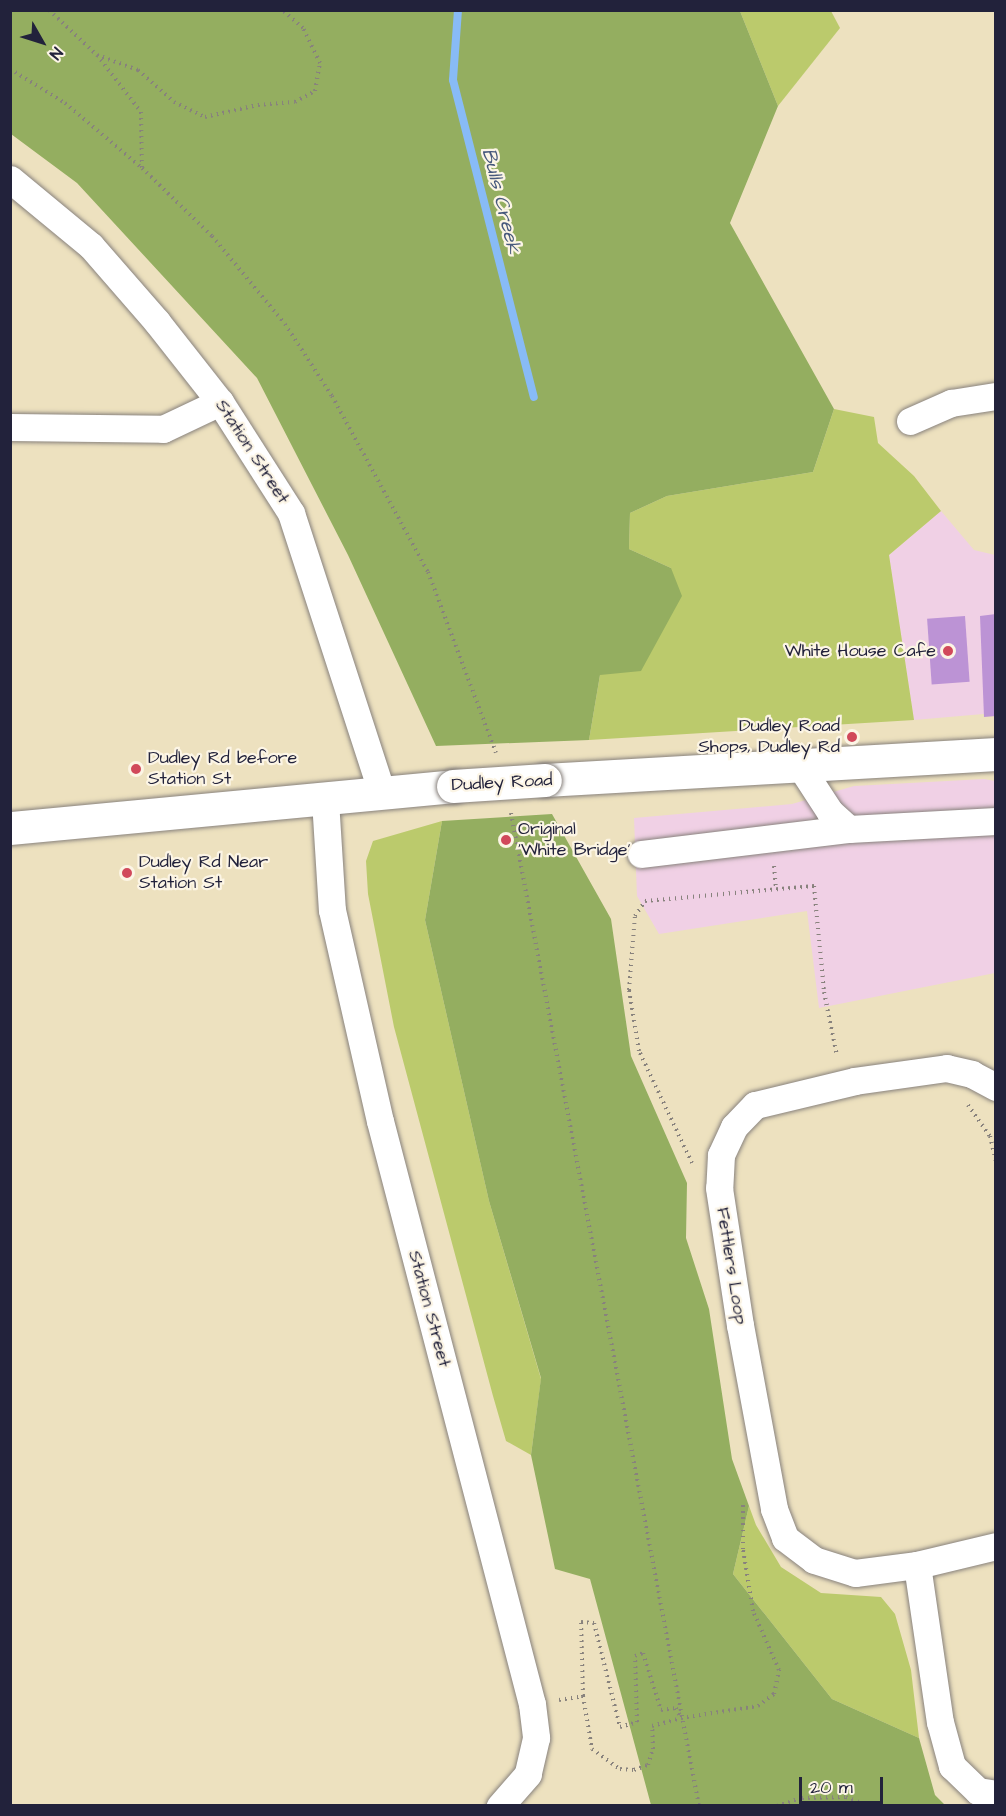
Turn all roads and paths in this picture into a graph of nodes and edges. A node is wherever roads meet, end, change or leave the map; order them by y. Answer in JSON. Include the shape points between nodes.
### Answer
{"nodes":[{"id":1,"x":50,"y":10,"type":"edge"},
{"id":2,"x":282,"y":10,"type":"edge"},
{"id":3,"x":97,"y":55,"type":"junction"},
{"id":4,"x":10,"y":69,"type":"edge"},
{"id":5,"x":142,"y":168,"type":"junction"},
{"id":6,"x":10,"y":179,"type":"edge"},
{"id":7,"x":996,"y":396,"type":"edge"},
{"id":8,"x":220,"y":402,"type":"junction"},
{"id":9,"x":910,"y":421,"type":"dead end"},
{"id":10,"x":10,"y":427,"type":"edge"},
{"id":11,"x":996,"y":754,"type":"edge"},
{"id":12,"x":498,"y":758,"type":"dead end"},
{"id":13,"x":800,"y":766,"type":"junction"},
{"id":14,"x":382,"y":793,"type":"junction"},
{"id":15,"x":325,"y":800,"type":"junction"},
{"id":16,"x":508,"y":802,"type":"dead end"},
{"id":17,"x":996,"y":822,"type":"edge"},
{"id":18,"x":10,"y":828,"type":"edge"},
{"id":19,"x":849,"y":829,"type":"junction"},
{"id":20,"x":641,"y":854,"type":"dead end"},
{"id":21,"x":838,"y":1060,"type":"dead end"},
{"id":22,"x":996,"y":1087,"type":"edge"},
{"id":23,"x":960,"y":1100,"type":"dead end"},
{"id":24,"x":996,"y":1163,"type":"edge"},
{"id":25,"x":696,"y":1172,"type":"dead end"},
{"id":26,"x":743,"y":1502,"type":"dead end"},
{"id":27,"x":996,"y":1546,"type":"edge"},
{"id":28,"x":918,"y":1565,"type":"junction"},
{"id":29,"x":583,"y":1696,"type":"junction"},
{"id":30,"x":532,"y":1704,"type":"junction"},
{"id":31,"x":681,"y":1718,"type":"junction"},
{"id":32,"x":993,"y":1794,"type":"edge"},
{"id":33,"x":500,"y":1806,"type":"edge"},
{"id":34,"x":699,"y":1806,"type":"edge"},
{"id":35,"x":777,"y":1806,"type":"edge"},
{"id":36,"x":870,"y":1806,"type":"edge"}],
"edges":[{"from":1,"to":3,"type":"path"},
{"from":2,"to":3,"type":"path","via":[[303,28],[320,63],[315,91],[295,102],[258,105],[205,117],[174,102],[138,70]]},
{"from":3,"to":5,"type":"path","via":[[141,112]]},
{"from":4,"to":5,"type":"path","via":[[65,103]]},
{"from":5,"to":12,"type":"path","via":[[227,254],[285,324],[332,396],[428,572]]},
{"from":6,"to":8,"type":"street","name":"Station Street","via":[[91,246]]},
{"from":7,"to":9,"type":"street","via":[[951,403]]},
{"from":8,"to":10,"type":"street","via":[[163,429]]},
{"from":8,"to":14,"type":"street","name":"Station Street","via":[[291,513]]},
{"from":11,"to":13,"type":"main road","name":"Dudley Road"},
{"from":13,"to":14,"type":"main road","name":"Dudley Road","bridge":true},
{"from":13,"to":19,"type":"street","via":[[830,812]]},
{"from":14,"to":15,"type":"main road","name":"Dudley Road"},
{"from":15,"to":18,"type":"main road","name":"Dudley Road"},
{"from":15,"to":30,"type":"street","name":"Station Street","via":[[332,909],[380,1121]]},
{"from":16,"to":31,"type":"path"},
{"from":17,"to":19,"type":"street"},
{"from":19,"to":20,"type":"street"},
{"from":21,"to":25,"type":"path","via":[[824,992],[814,886],[645,901],[635,916],[628,990],[639,1051]]},
{"from":22,"to":28,"type":"street","name":"Fettlers Loop","via":[[972,1074],[947,1068],[855,1081],[771,1101],[755,1105],[745,1115],[734,1127],[721,1155],[719,1188],[740,1325],[774,1509],[785,1538],[814,1560],[855,1573]]},
{"from":23,"to":24,"type":"path","via":[[983,1123]]},
{"from":26,"to":31,"type":"path","via":[[743,1549],[753,1611],[779,1670],[774,1694],[758,1706]]},
{"from":27,"to":28,"type":"street","name":"Fettlers Loop"},
{"from":28,"to":32,"type":"street","via":[[940,1722],[952,1766],[968,1784]]},
{"from":29,"to":30,"type":"path"},
{"from":29,"to":31,"type":"path","via":[[592,1749],[620,1769],[648,1765],[653,1749],[651,1726]]},
{"from":29,"to":31,"type":"path","via":[[581,1622],[594,1623],[620,1727],[637,1722],[635,1656],[643,1653],[661,1710],[676,1708]]},
{"from":30,"to":33,"type":"street","name":"Station Street","via":[[536,1738],[528,1774]]},
{"from":31,"to":34,"type":"path"},
{"from":35,"to":36,"type":"path","via":[[802,1798],[846,1797]]}]}
